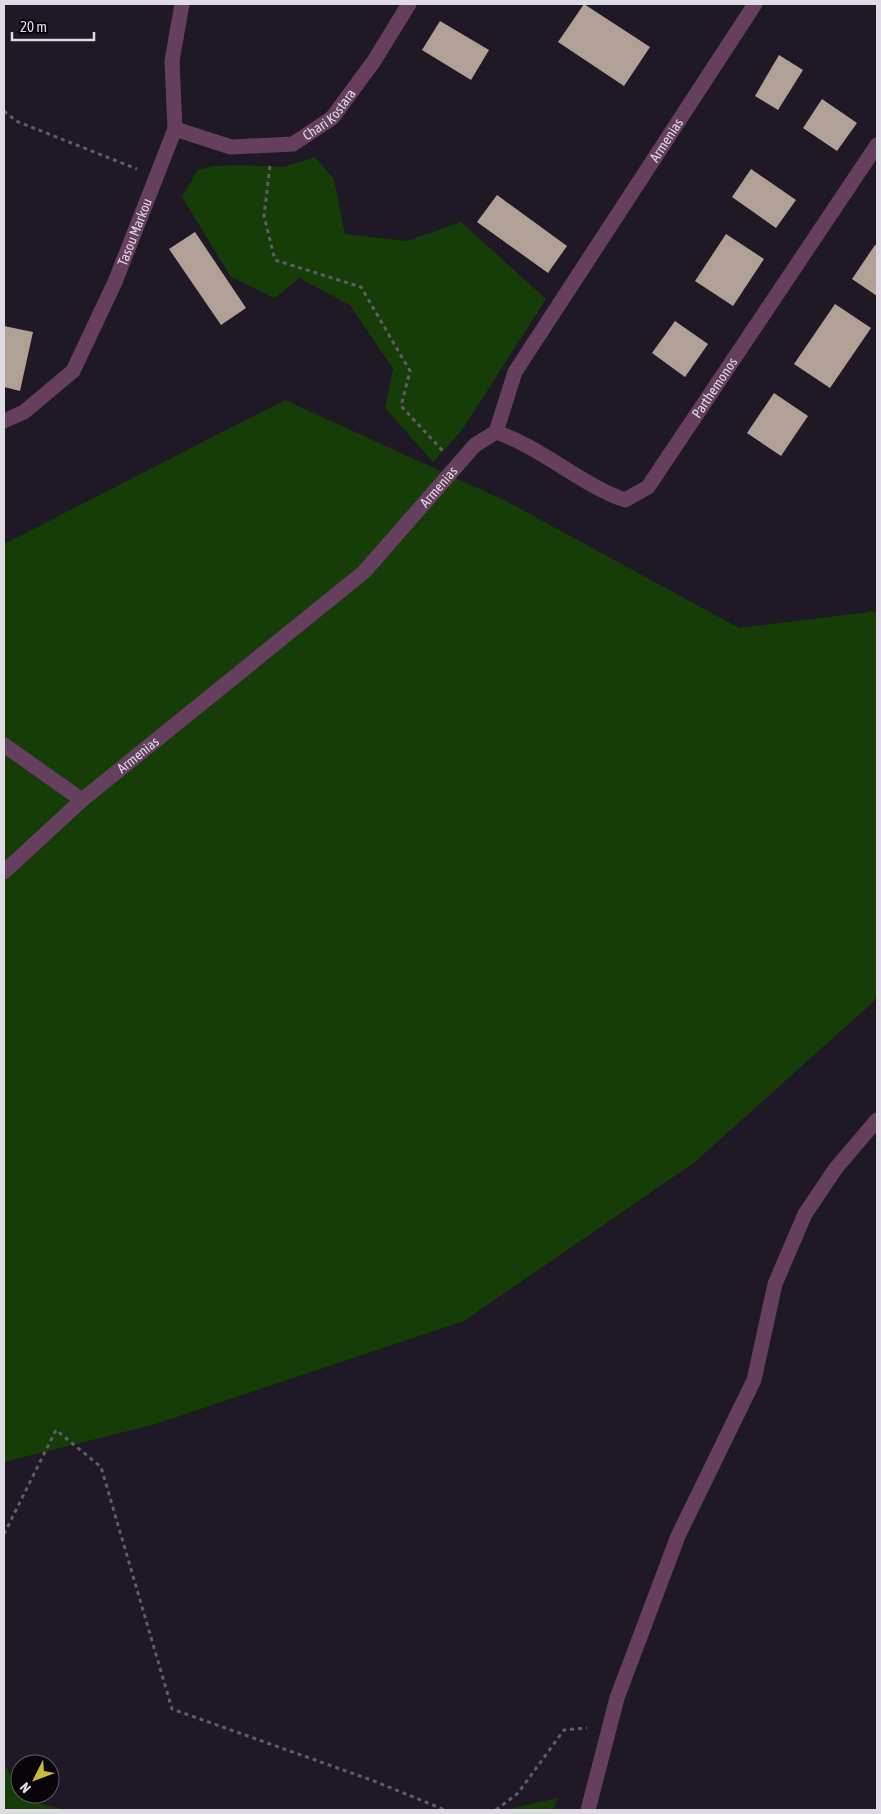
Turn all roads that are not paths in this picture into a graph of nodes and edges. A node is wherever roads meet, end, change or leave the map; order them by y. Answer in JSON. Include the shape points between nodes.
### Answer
{"nodes":[{"id":1,"x":182,"y":4,"type":"edge"},
{"id":2,"x":409,"y":4,"type":"edge"},
{"id":3,"x":755,"y":4,"type":"edge"},
{"id":4,"x":175,"y":129,"type":"junction"},
{"id":5,"x":877,"y":145,"type":"edge"},
{"id":6,"x":4,"y":421,"type":"edge"},
{"id":7,"x":496,"y":432,"type":"junction"},
{"id":8,"x":4,"y":745,"type":"edge"},
{"id":9,"x":82,"y":800,"type":"junction"},
{"id":10,"x":4,"y":872,"type":"edge"},
{"id":11,"x":877,"y":1120,"type":"edge"},
{"id":12,"x":588,"y":1810,"type":"edge"}],
"edges":[{"from":1,"to":4,"type":"street","name":"Tasou Markou","via":[[172,61]]},
{"from":2,"to":4,"type":"street","name":"Chari Kostara","via":[[374,61],[332,118],[293,144],[231,147]]},
{"from":3,"to":7,"type":"street","name":"Armenias","via":[[515,372]]},
{"from":4,"to":6,"type":"street","name":"Tasou Markou","via":[[115,282],[73,371],[24,412]]},
{"from":5,"to":7,"type":"street","name":"Parthemonos","via":[[648,488],[625,500],[602,492],[518,440]]},
{"from":7,"to":9,"type":"street","name":"Armenias","via":[[476,444],[364,572]]},
{"from":8,"to":9,"type":"street"},
{"from":9,"to":10,"type":"street","name":"Armenias"},
{"from":11,"to":12,"type":"street","via":[[836,1168],[802,1223],[775,1284],[754,1380],[678,1536],[617,1698]]}]}
